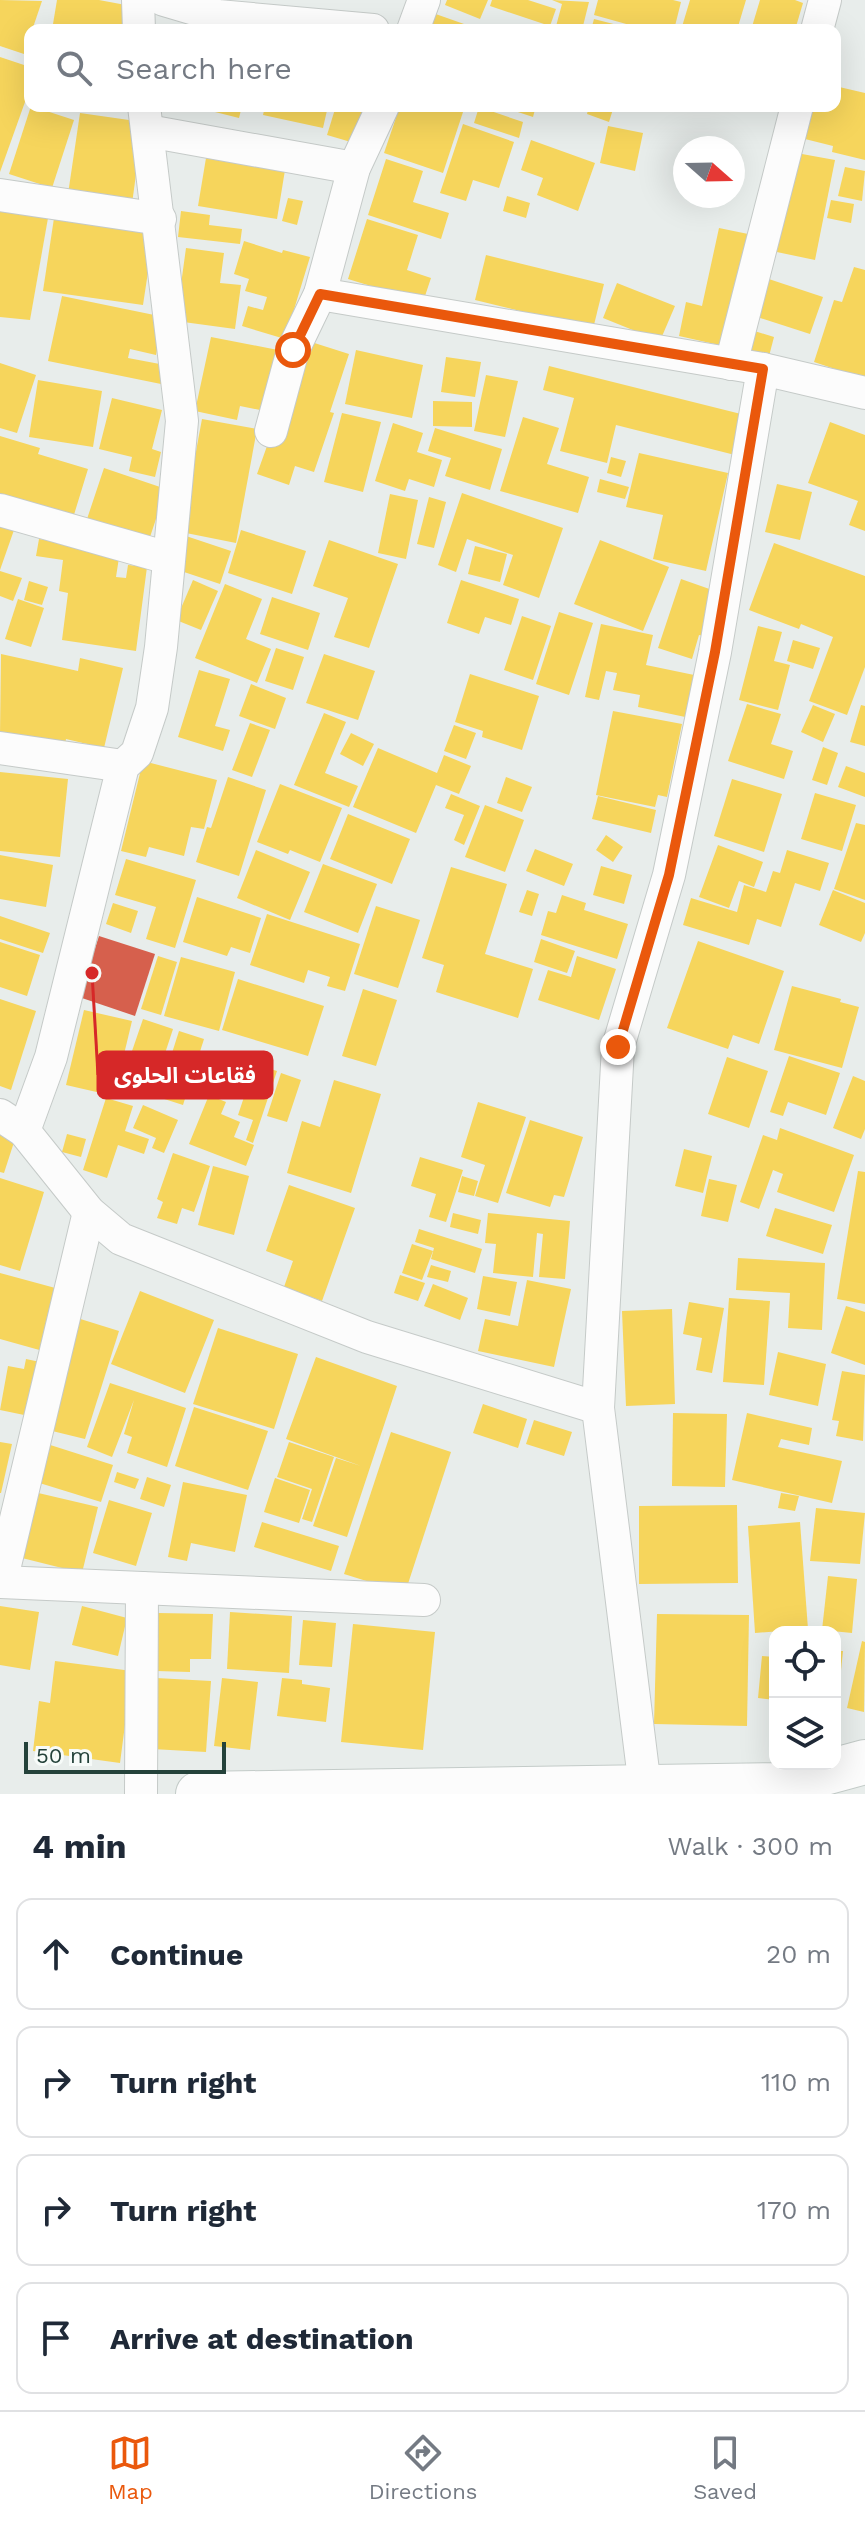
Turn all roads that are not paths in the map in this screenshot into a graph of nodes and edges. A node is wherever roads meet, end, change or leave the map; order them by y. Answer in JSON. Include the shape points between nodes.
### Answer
{"nodes":[{"id":1,"x":138,"y":0,"type":"edge"},
{"id":2,"x":164,"y":0,"type":"edge"},
{"id":3,"x":424,"y":0,"type":"edge"},
{"id":4,"x":825,"y":0,"type":"edge"},
{"id":5,"x":139,"y":24,"type":"edge"},
{"id":6,"x":307,"y":24,"type":"edge"},
{"id":7,"x":415,"y":24,"type":"edge"},
{"id":8,"x":819,"y":24,"type":"edge"},
{"id":9,"x":380,"y":112,"type":"edge"},
{"id":10,"x":795,"y":112,"type":"edge"},
{"id":11,"x":146,"y":119,"type":"edge"},
{"id":12,"x":354,"y":168,"type":"junction"},
{"id":13,"x":0,"y":195,"type":"edge"},
{"id":14,"x":160,"y":219,"type":"junction"},
{"id":15,"x":320,"y":294,"type":"junction"},
{"id":16,"x":731,"y":364,"type":"junction"},
{"id":17,"x":763,"y":369,"type":"junction"},
{"id":18,"x":865,"y":393,"type":"edge"},
{"id":19,"x":271,"y":431,"type":"dead end"},
{"id":20,"x":0,"y":510,"type":"edge"},
{"id":21,"x":168,"y":558,"type":"junction"},
{"id":22,"x":0,"y":748,"type":"edge"},
{"id":23,"x":123,"y":766,"type":"junction"},
{"id":24,"x":12,"y":1123,"type":"edge"},
{"id":25,"x":89,"y":1212,"type":"junction"},
{"id":26,"x":598,"y":1408,"type":"junction"},
{"id":27,"x":0,"y":1582,"type":"edge"},
{"id":28,"x":142,"y":1588,"type":"junction"},
{"id":29,"x":424,"y":1600,"type":"dead end"},
{"id":30,"x":865,"y":1762,"type":"edge"},
{"id":31,"x":645,"y":1787,"type":"junction"},
{"id":32,"x":141,"y":1794,"type":"edge"},
{"id":33,"x":198,"y":1794,"type":"edge"}],
"edges":[{"from":1,"to":5,"type":"street"},
{"from":2,"to":6,"type":"street","via":[[218,16]]},
{"from":3,"to":7,"type":"street"},
{"from":4,"to":8,"type":"street"},
{"from":9,"to":12,"type":"street"},
{"from":10,"to":16,"type":"street"},
{"from":11,"to":12,"type":"street"},
{"from":11,"to":14,"type":"street"},
{"from":12,"to":15,"type":"street"},
{"from":13,"to":14,"type":"street"},
{"from":14,"to":21,"type":"street","via":[[182,421]]},
{"from":15,"to":16,"type":"street"},
{"from":15,"to":19,"type":"street","via":[[293,350]]},
{"from":16,"to":17,"type":"street"},
{"from":17,"to":18,"type":"street"},
{"from":17,"to":26,"type":"street","via":[[715,652],[672,860],[618,1047]]},
{"from":20,"to":21,"type":"street"},
{"from":21,"to":23,"type":"street","via":[[152,708],[137,753]]},
{"from":22,"to":23,"type":"street"},
{"from":23,"to":24,"type":"street","via":[[51,1057]]},
{"from":24,"to":25,"type":"street"},
{"from":25,"to":26,"type":"street","via":[[121,1239],[367,1337]]},
{"from":25,"to":27,"type":"street"},
{"from":26,"to":31,"type":"street"},
{"from":27,"to":28,"type":"street"},
{"from":28,"to":29,"type":"street"},
{"from":28,"to":32,"type":"street"},
{"from":30,"to":31,"type":"main road","via":[[780,1785]]},
{"from":31,"to":33,"type":"main road"}]}
